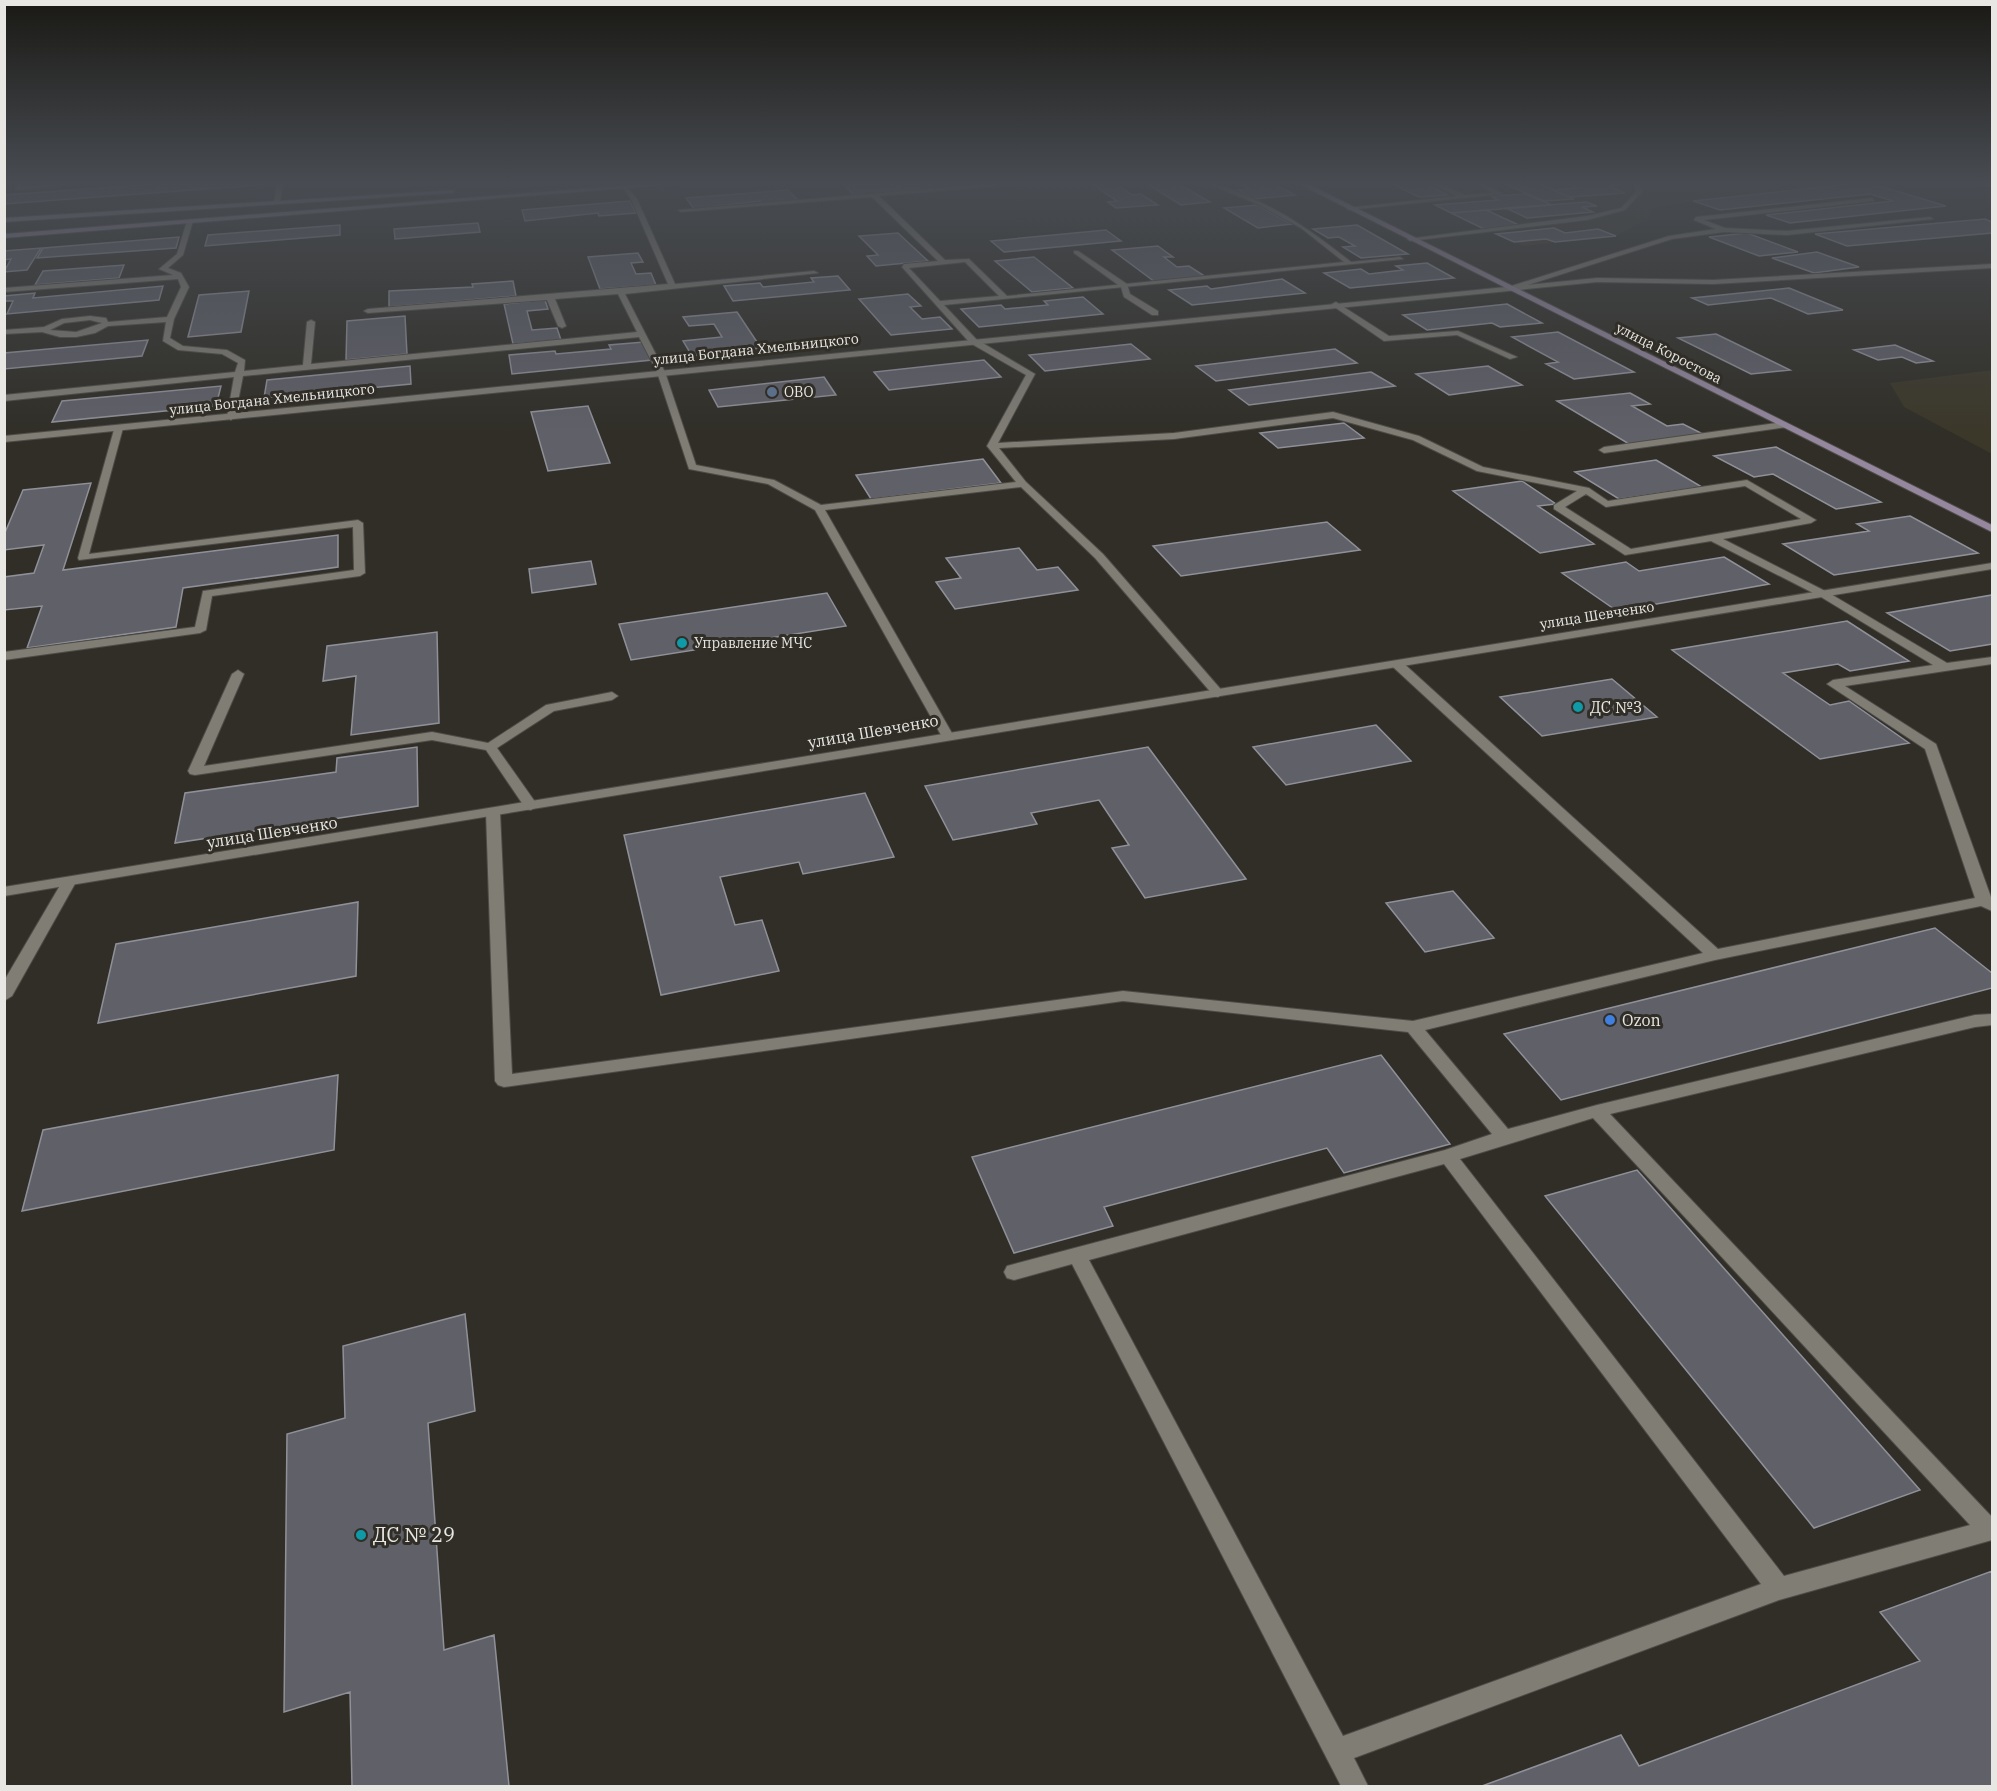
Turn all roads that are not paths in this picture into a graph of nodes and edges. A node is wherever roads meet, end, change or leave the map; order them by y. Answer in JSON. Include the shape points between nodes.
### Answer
{"nodes":[{"id":1,"x":165,"y":268,"type":"edge"},
{"id":2,"x":664,"y":268,"type":"edge"},
{"id":3,"x":905,"y":268,"type":"edge"},
{"id":4,"x":975,"y":268,"type":"edge"},
{"id":5,"x":1098,"y":268,"type":"edge"},
{"id":6,"x":1313,"y":268,"type":"edge"},
{"id":7,"x":1468,"y":268,"type":"edge"},
{"id":8,"x":1574,"y":268,"type":"edge"},
{"id":9,"x":1964,"y":268,"type":"edge"},
{"id":10,"x":814,"y":273,"type":"dead end"},
{"id":11,"x":180,"y":277,"type":"junction"},
{"id":12,"x":672,"y":286,"type":"junction"},
{"id":13,"x":1124,"y":286,"type":"junction"},
{"id":14,"x":1509,"y":288,"type":"junction"},
{"id":15,"x":4,"y":290,"type":"edge"},
{"id":16,"x":620,"y":292,"type":"junction"},
{"id":17,"x":550,"y":297,"type":"junction"},
{"id":18,"x":1005,"y":298,"type":"junction"},
{"id":19,"x":939,"y":303,"type":"junction"},
{"id":20,"x":1336,"y":304,"type":"junction"},
{"id":21,"x":368,"y":310,"type":"dead end"},
{"id":22,"x":1155,"y":313,"type":"dead end"},
{"id":23,"x":170,"y":319,"type":"junction"},
{"id":24,"x":311,"y":321,"type":"dead end"},
{"id":25,"x":106,"y":324,"type":"junction"},
{"id":26,"x":562,"y":326,"type":"dead end"},
{"id":27,"x":46,"y":328,"type":"junction"},
{"id":28,"x":4,"y":332,"type":"edge"},
{"id":29,"x":642,"y":334,"type":"junction"},
{"id":30,"x":973,"y":341,"type":"junction"},
{"id":31,"x":1513,"y":357,"type":"dead end"},
{"id":32,"x":307,"y":367,"type":"junction"},
{"id":33,"x":662,"y":372,"type":"junction"},
{"id":34,"x":239,"y":374,"type":"junction"},
{"id":35,"x":4,"y":398,"type":"edge"},
{"id":36,"x":231,"y":417,"type":"junction"},
{"id":37,"x":1784,"y":425,"type":"junction"},
{"id":38,"x":118,"y":428,"type":"junction"},
{"id":39,"x":4,"y":439,"type":"edge"},
{"id":40,"x":992,"y":446,"type":"junction"},
{"id":41,"x":1604,"y":450,"type":"dead end"},
{"id":42,"x":1023,"y":484,"type":"junction"},
{"id":43,"x":1586,"y":490,"type":"junction"},
{"id":44,"x":819,"y":508,"type":"junction"},
{"id":45,"x":1992,"y":529,"type":"edge"},
{"id":46,"x":1713,"y":538,"type":"junction"},
{"id":47,"x":1992,"y":566,"type":"edge"},
{"id":48,"x":1825,"y":595,"type":"junction"},
{"id":49,"x":4,"y":656,"type":"edge"},
{"id":50,"x":1992,"y":660,"type":"edge"},
{"id":51,"x":1397,"y":664,"type":"junction"},
{"id":52,"x":1945,"y":667,"type":"junction"},
{"id":53,"x":238,"y":674,"type":"dead end"},
{"id":54,"x":1218,"y":693,"type":"junction"},
{"id":55,"x":612,"y":696,"type":"dead end"},
{"id":56,"x":947,"y":735,"type":"junction"},
{"id":57,"x":490,"y":747,"type":"junction"},
{"id":58,"x":531,"y":806,"type":"junction"},
{"id":59,"x":493,"y":812,"type":"junction"},
{"id":60,"x":69,"y":882,"type":"junction"},
{"id":61,"x":4,"y":893,"type":"edge"},
{"id":62,"x":1988,"y":904,"type":"edge"},
{"id":63,"x":1715,"y":955,"type":"junction"},
{"id":64,"x":4,"y":996,"type":"edge"},
{"id":65,"x":1992,"y":1019,"type":"edge"},
{"id":66,"x":1413,"y":1027,"type":"junction"},
{"id":67,"x":1597,"y":1111,"type":"junction"},
{"id":68,"x":1504,"y":1137,"type":"junction"},
{"id":69,"x":1448,"y":1156,"type":"junction"},
{"id":70,"x":1076,"y":1254,"type":"junction"},
{"id":71,"x":1014,"y":1272,"type":"dead end"},
{"id":72,"x":1779,"y":1589,"type":"junction"},
{"id":73,"x":1336,"y":1751,"type":"junction"},
{"id":74,"x":1355,"y":1786,"type":"edge"}],
"edges":[{"from":1,"to":11,"type":"street"},
{"from":2,"to":12,"type":"street"},
{"from":3,"to":19,"type":"street"},
{"from":4,"to":18,"type":"street"},
{"from":5,"to":13,"type":"street"},
{"from":6,"to":13,"type":"street"},
{"from":7,"to":14,"type":"main road","name":"улица Коростова"},
{"from":8,"to":14,"type":"street"},
{"from":9,"to":14,"type":"street","via":[[1713,282],[1597,280]]},
{"from":10,"to":12,"type":"street"},
{"from":11,"to":15,"type":"street"},
{"from":11,"to":23,"type":"street","via":[[185,287]]},
{"from":12,"to":16,"type":"street"},
{"from":13,"to":18,"type":"street"},
{"from":13,"to":22,"type":"street","via":[[1127,295]]},
{"from":14,"to":20,"type":"street","name":"улица Богдана Хмельницкого"},
{"from":14,"to":37,"type":"main road","name":"улица Коростова"},
{"from":16,"to":17,"type":"street"},
{"from":16,"to":29,"type":"street"},
{"from":17,"to":21,"type":"street"},
{"from":17,"to":26,"type":"street"},
{"from":18,"to":19,"type":"street"},
{"from":19,"to":30,"type":"street"},
{"from":20,"to":30,"type":"street","name":"улица Богдана Хмельницкого"},
{"from":20,"to":31,"type":"street","via":[[1387,339],[1458,333]]},
{"from":23,"to":25,"type":"street"},
{"from":23,"to":34,"type":"street","via":[[166,339],[181,348],[224,352],[242,362]]},
{"from":24,"to":32,"type":"street"},
{"from":25,"to":27,"type":"street","via":[[98,318],[81,318]]},
{"from":25,"to":27,"type":"street","via":[[65,335],[49,333]]},
{"from":27,"to":28,"type":"street"},
{"from":29,"to":32,"type":"street"},
{"from":29,"to":33,"type":"street"},
{"from":30,"to":33,"type":"street","name":"улица Богдана Хмельницкого"},
{"from":30,"to":40,"type":"street","via":[[1031,374]]},
{"from":32,"to":34,"type":"street"},
{"from":33,"to":36,"type":"street","name":"улица Богдана Хмельницкого"},
{"from":33,"to":44,"type":"street","via":[[692,467],[771,482]]},
{"from":34,"to":35,"type":"street"},
{"from":34,"to":36,"type":"street"},
{"from":36,"to":38,"type":"street","name":"улица Богдана Хмельницкого"},
{"from":37,"to":41,"type":"street"},
{"from":37,"to":45,"type":"main road","name":"улица Коростова"},
{"from":38,"to":39,"type":"street","name":"улица Богдана Хмельницкого"},
{"from":38,"to":49,"type":"street","via":[[83,558],[358,523],[360,573],[207,593],[200,630]]},
{"from":40,"to":42,"type":"street"},
{"from":40,"to":43,"type":"street","via":[[1174,436],[1333,415],[1416,438],[1480,469]]},
{"from":42,"to":44,"type":"street"},
{"from":42,"to":54,"type":"street","via":[[1099,556]]},
{"from":43,"to":46,"type":"street","via":[[1558,507],[1629,553]]},
{"from":43,"to":46,"type":"street","via":[[1606,504],[1747,483],[1811,520]]},
{"from":44,"to":56,"type":"street"},
{"from":46,"to":48,"type":"street"},
{"from":47,"to":48,"type":"street","name":"улица Шевченко"},
{"from":47,"to":61,"type":"street","name":"улица Шевченко"},
{"from":48,"to":51,"type":"street","name":"улица Шевченко"},
{"from":48,"to":52,"type":"street"},
{"from":50,"to":52,"type":"street"},
{"from":51,"to":54,"type":"street","name":"улица Шевченко"},
{"from":51,"to":63,"type":"street"},
{"from":52,"to":62,"type":"street","via":[[1833,684],[1931,747]]},
{"from":53,"to":57,"type":"street","via":[[195,771],[432,736]]},
{"from":54,"to":56,"type":"street","name":"улица Шевченко"},
{"from":55,"to":57,"type":"street","via":[[550,708]]},
{"from":56,"to":58,"type":"street","name":"улица Шевченко"},
{"from":57,"to":58,"type":"street"},
{"from":58,"to":59,"type":"street","name":"улица Шевченко"},
{"from":59,"to":60,"type":"street","name":"улица Шевченко"},
{"from":59,"to":66,"type":"street","via":[[504,1081],[1123,996]]},
{"from":60,"to":61,"type":"street","name":"улица Шевченко"},
{"from":60,"to":64,"type":"street"},
{"from":62,"to":63,"type":"street"},
{"from":63,"to":66,"type":"street"},
{"from":65,"to":67,"type":"street"},
{"from":66,"to":68,"type":"street"},
{"from":67,"to":68,"type":"street"},
{"from":67,"to":72,"type":"street","via":[[1990,1530]]},
{"from":68,"to":69,"type":"street"},
{"from":69,"to":70,"type":"street"},
{"from":69,"to":72,"type":"street"},
{"from":70,"to":71,"type":"street"},
{"from":70,"to":73,"type":"street"},
{"from":72,"to":73,"type":"street"},
{"from":73,"to":74,"type":"street"}]}
